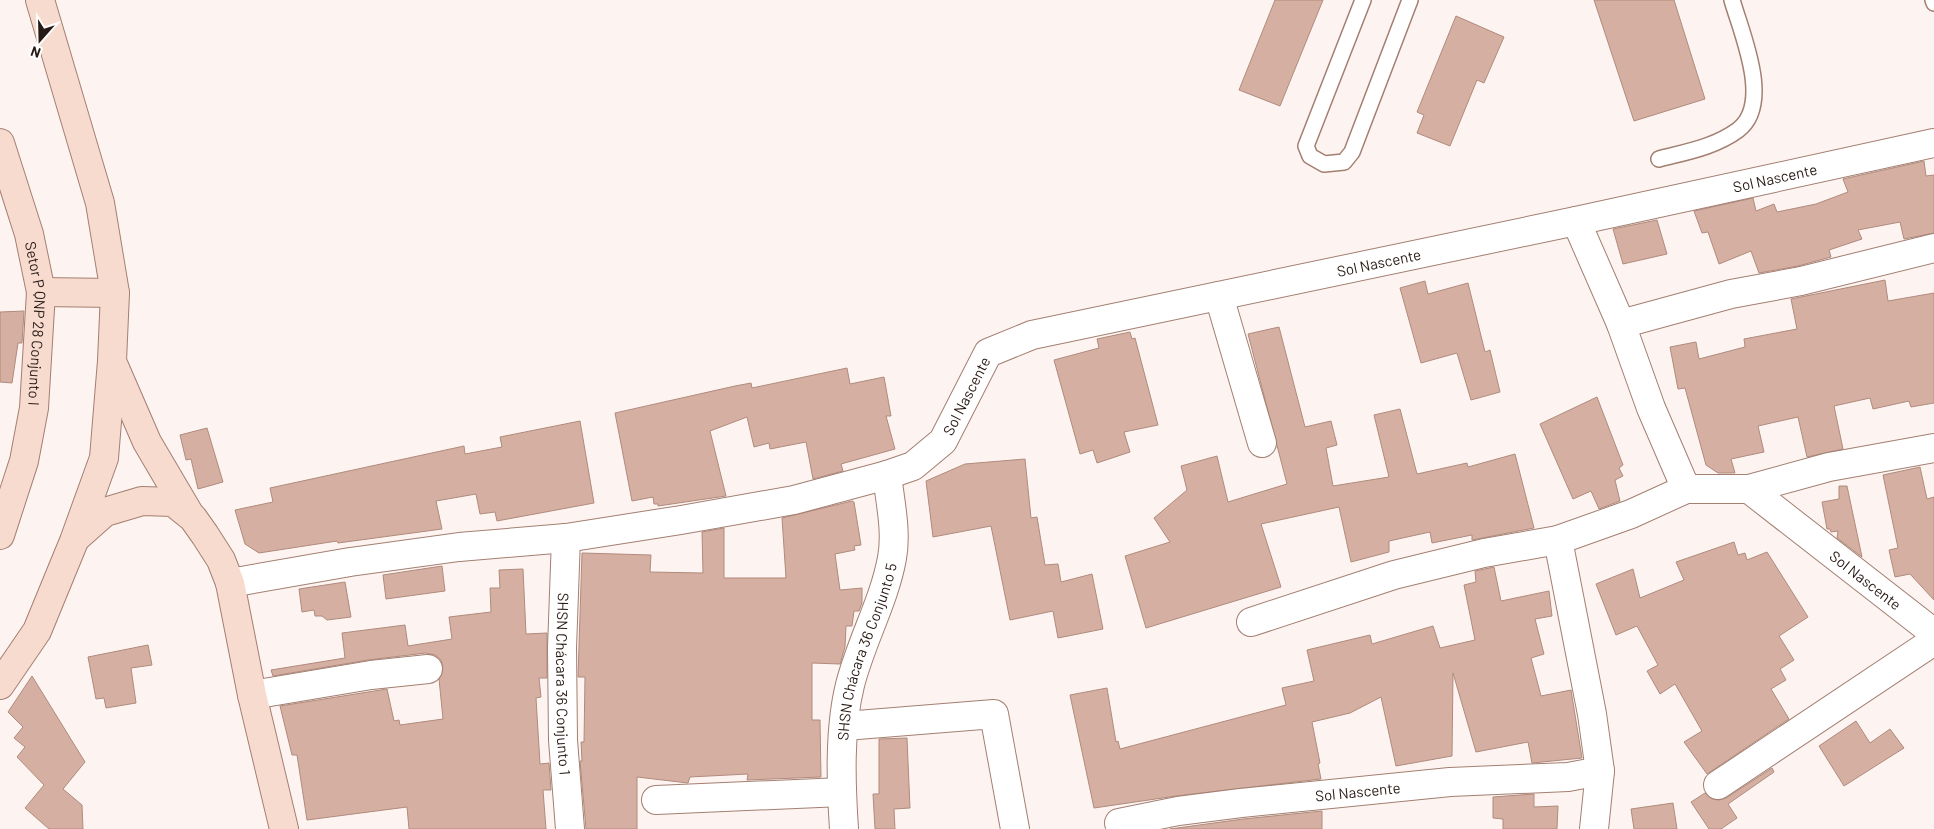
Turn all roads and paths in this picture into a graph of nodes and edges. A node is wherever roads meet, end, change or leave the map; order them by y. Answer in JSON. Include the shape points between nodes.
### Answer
{"nodes":[{"id":1,"x":40,"y":0,"type":"edge"},
{"id":2,"x":1363,"y":0,"type":"edge"},
{"id":3,"x":1410,"y":0,"type":"edge"},
{"id":4,"x":1732,"y":0,"type":"edge"},
{"id":5,"x":1934,"y":142,"type":"edge"},
{"id":6,"x":0,"y":143,"type":"edge"},
{"id":7,"x":1660,"y":159,"type":"dead end"},
{"id":8,"x":1576,"y":221,"type":"junction"},
{"id":9,"x":1934,"y":248,"type":"edge"},
{"id":10,"x":41,"y":292,"type":"junction"},
{"id":11,"x":115,"y":294,"type":"junction"},
{"id":12,"x":1219,"y":296,"type":"junction"},
{"id":13,"x":1621,"y":324,"type":"junction"},
{"id":14,"x":112,"y":361,"type":"junction"},
{"id":15,"x":1262,"y":443,"type":"dead end"},
{"id":16,"x":1934,"y":448,"type":"edge"},
{"id":17,"x":887,"y":475,"type":"junction"},
{"id":18,"x":1749,"y":488,"type":"junction"},
{"id":19,"x":1686,"y":489,"type":"junction"},
{"id":20,"x":192,"y":518,"type":"junction"},
{"id":21,"x":0,"y":535,"type":"edge"},
{"id":22,"x":566,"y":538,"type":"junction"},
{"id":23,"x":1558,"y":540,"type":"junction"},
{"id":24,"x":74,"y":541,"type":"junction"},
{"id":25,"x":230,"y":582,"type":"junction"},
{"id":26,"x":1251,"y":622,"type":"dead end"},
{"id":27,"x":1934,"y":633,"type":"edge"},
{"id":28,"x":1934,"y":641,"type":"edge"},
{"id":29,"x":428,"y":669,"type":"dead end"},
{"id":30,"x":0,"y":685,"type":"edge"},
{"id":31,"x":252,"y":695,"type":"junction"},
{"id":32,"x":845,"y":726,"type":"junction"},
{"id":33,"x":1600,"y":771,"type":"junction"},
{"id":34,"x":1718,"y":785,"type":"dead end"},
{"id":35,"x":842,"y":792,"type":"junction"},
{"id":36,"x":656,"y":800,"type":"dead end"},
{"id":37,"x":1119,"y":823,"type":"dead end"},
{"id":38,"x":284,"y":829,"type":"edge"},
{"id":39,"x":570,"y":829,"type":"edge"},
{"id":40,"x":844,"y":829,"type":"edge"},
{"id":41,"x":1015,"y":829,"type":"edge"},
{"id":42,"x":1594,"y":829,"type":"edge"}],
"edges":[{"from":1,"to":11,"type":"street","via":[[100,203]]},
{"from":2,"to":3,"type":"lane","via":[[1306,146],[1310,156],[1324,164],[1344,162],[1352,152]]},
{"from":4,"to":7,"type":"lane","via":[[1749,51],[1753,77],[1748,117],[1739,129],[1720,141]]},
{"from":5,"to":8,"type":"street","name":"Sol Nascente"},
{"from":6,"to":10,"type":"street","name":"Setor P QNP 28 Conjunto I","via":[[28,234]]},
{"from":8,"to":12,"type":"street","name":"Sol Nascente"},
{"from":8,"to":13,"type":"street"},
{"from":9,"to":13,"type":"street","via":[[1801,281],[1731,294]]},
{"from":10,"to":11,"type":"street"},
{"from":10,"to":21,"type":"street","name":"Setor P QNP 28 Conjunto I","via":[[34,408],[24,461]]},
{"from":11,"to":14,"type":"street"},
{"from":12,"to":15,"type":"street"},
{"from":12,"to":17,"type":"street","name":"Sol Nascente","via":[[1032,335],[988,354],[943,441],[913,466]]},
{"from":13,"to":19,"type":"street","via":[[1650,408]]},
{"from":14,"to":20,"type":"street","via":[[147,442]]},
{"from":14,"to":24,"type":"street","via":[[104,458]]},
{"from":16,"to":18,"type":"street","via":[[1829,467]]},
{"from":17,"to":22,"type":"street","name":"Sol Nascente","via":[[794,500]]},
{"from":17,"to":32,"type":"street","name":"SHSN Chácara 36 Conjunto 5","via":[[894,541],[892,558],[849,686]]},
{"from":18,"to":19,"type":"street"},
{"from":18,"to":27,"type":"street","name":"Sol Nascente"},
{"from":19,"to":23,"type":"street","via":[[1632,514]]},
{"from":20,"to":24,"type":"street","via":[[173,502],[142,501],[104,512]]},
{"from":20,"to":25,"type":"street","via":[[221,560]]},
{"from":22,"to":25,"type":"street","name":"Sol Nascente","via":[[459,547]]},
{"from":22,"to":39,"type":"street","name":"SHSN Chácara 36 Conjunto 1","via":[[563,740]]},
{"from":23,"to":26,"type":"street","via":[[1484,553],[1394,575]]},
{"from":23,"to":33,"type":"street"},
{"from":24,"to":30,"type":"street","via":[[37,631]]},
{"from":25,"to":31,"type":"street"},
{"from":28,"to":34,"type":"street"},
{"from":29,"to":31,"type":"street"},
{"from":31,"to":38,"type":"street"},
{"from":32,"to":35,"type":"street","name":"SHSN Chácara 36 Conjunto 5"},
{"from":32,"to":41,"type":"street","via":[[994,714]]},
{"from":33,"to":37,"type":"street","name":"Sol Nascente","via":[[1568,777],[1450,782],[1241,803]]},
{"from":33,"to":42,"type":"street"},
{"from":35,"to":36,"type":"street"},
{"from":35,"to":40,"type":"street","name":"SHSN Chácara 36 Conjunto 5"}]}
